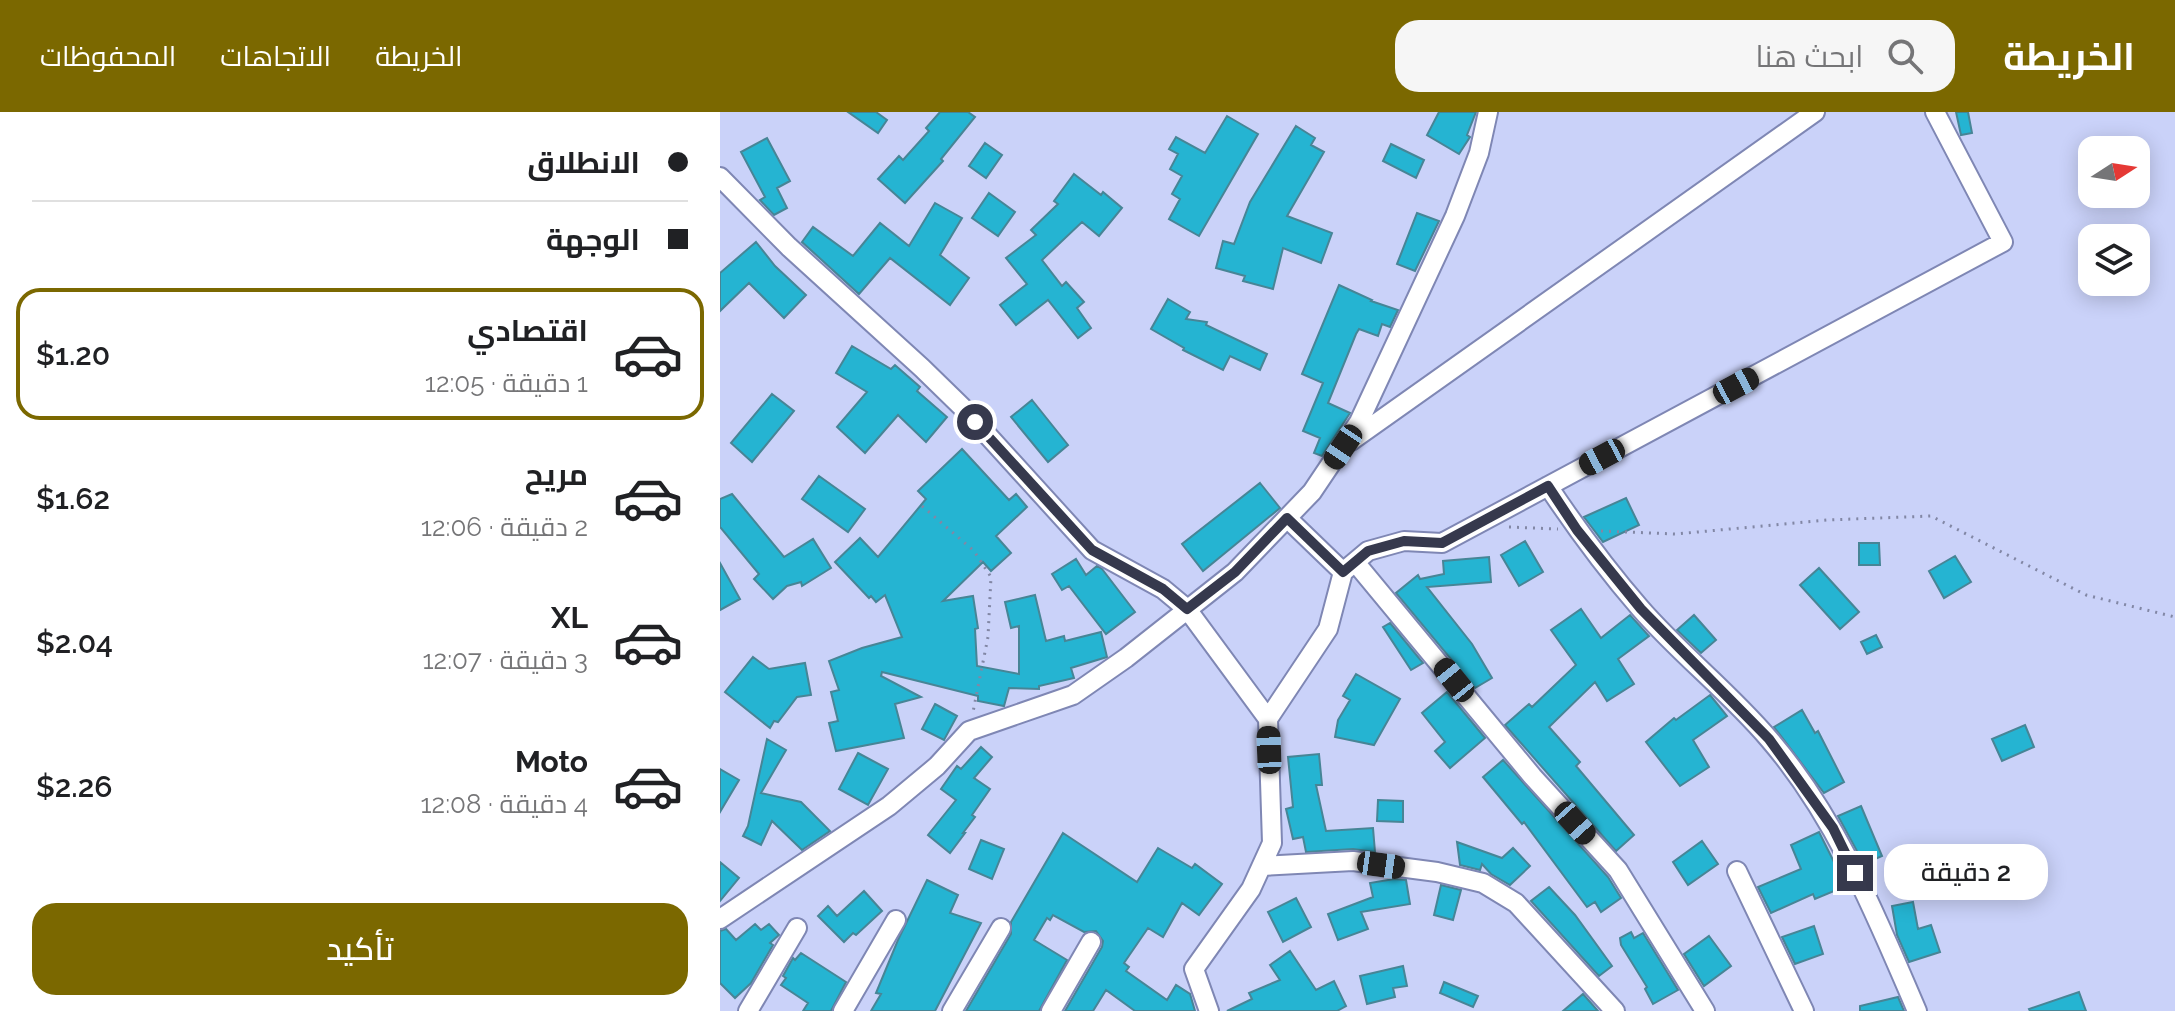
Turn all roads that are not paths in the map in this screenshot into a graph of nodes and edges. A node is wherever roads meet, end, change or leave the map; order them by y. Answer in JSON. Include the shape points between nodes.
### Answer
{"nodes":[{"id":1,"x":1488,"y":112,"type":"edge"},
{"id":2,"x":1815,"y":112,"type":"edge"},
{"id":3,"x":1935,"y":112,"type":"edge"},
{"id":4,"x":720,"y":177,"type":"edge"},
{"id":5,"x":1343,"y":447,"type":"junction"},
{"id":6,"x":1548,"y":486,"type":"junction"},
{"id":7,"x":1287,"y":518,"type":"junction"},
{"id":8,"x":1349,"y":567,"type":"junction"},
{"id":9,"x":1187,"y":609,"type":"junction"},
{"id":10,"x":1268,"y":719,"type":"junction"},
{"id":11,"x":1262,"y":866,"type":"junction"},
{"id":12,"x":1737,"y":871,"type":"dead end"},
{"id":13,"x":722,"y":915,"type":"edge"},
{"id":14,"x":896,"y":920,"type":"dead end"},
{"id":15,"x":797,"y":928,"type":"dead end"},
{"id":16,"x":1001,"y":928,"type":"dead end"},
{"id":17,"x":1091,"y":942,"type":"dead end"},
{"id":18,"x":748,"y":1011,"type":"edge"},
{"id":19,"x":843,"y":1011,"type":"edge"},
{"id":20,"x":952,"y":1011,"type":"edge"},
{"id":21,"x":1051,"y":1011,"type":"edge"},
{"id":22,"x":1209,"y":1011,"type":"edge"},
{"id":23,"x":1615,"y":1011,"type":"edge"},
{"id":24,"x":1705,"y":1011,"type":"edge"},
{"id":25,"x":1804,"y":1011,"type":"edge"},
{"id":26,"x":1917,"y":1011,"type":"edge"}],
"edges":[{"from":1,"to":5,"type":"street","via":[[1455,216]]},
{"from":2,"to":5,"type":"street"},
{"from":3,"to":6,"type":"street","via":[[2003,242]]},
{"from":4,"to":9,"type":"street","via":[[952,397],[1092,550],[1163,589]]},
{"from":5,"to":7,"type":"street"},
{"from":6,"to":8,"type":"street","via":[[1442,543],[1404,541],[1368,551]]},
{"from":6,"to":26,"type":"street","via":[[1641,609],[1769,739],[1799,778],[1833,828]]},
{"from":7,"to":8,"type":"street"},
{"from":7,"to":9,"type":"street","via":[[1235,572]]},
{"from":8,"to":10,"type":"street","via":[[1328,629]]},
{"from":8,"to":24,"type":"street","via":[[1618,870]]},
{"from":9,"to":10,"type":"street"},
{"from":9,"to":13,"type":"street","via":[[1073,695],[969,731],[889,806]]},
{"from":10,"to":11,"type":"street","via":[[1272,843]]},
{"from":11,"to":22,"type":"street","via":[[1194,969]]},
{"from":11,"to":23,"type":"street","via":[[1353,861],[1483,883],[1516,903]]},
{"from":12,"to":25,"type":"street"},
{"from":14,"to":19,"type":"street"},
{"from":15,"to":18,"type":"street"},
{"from":16,"to":20,"type":"street"},
{"from":17,"to":21,"type":"street"}]}
